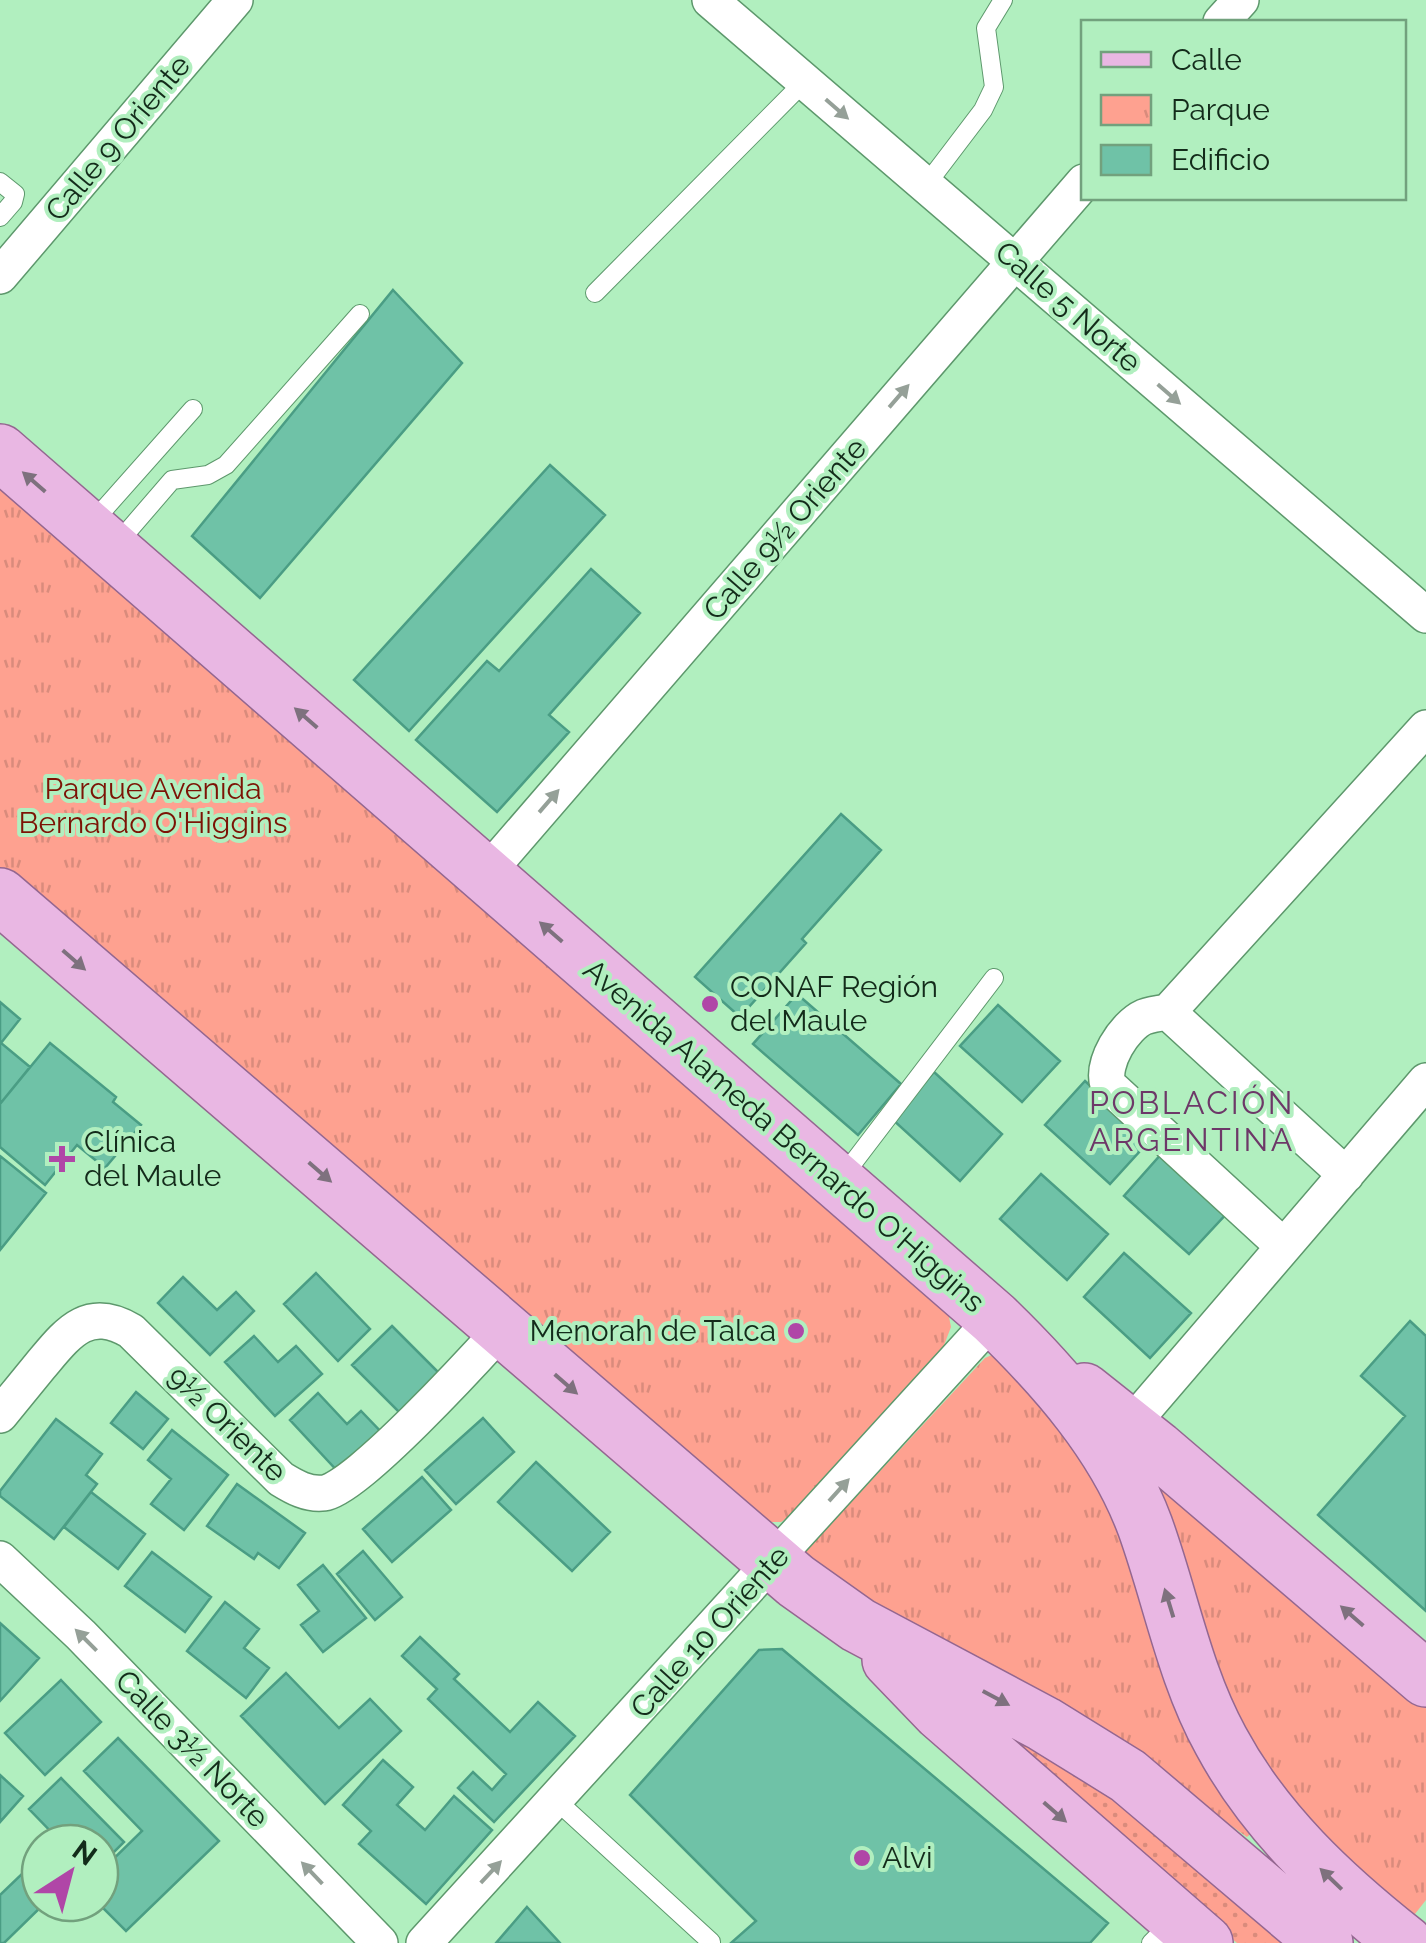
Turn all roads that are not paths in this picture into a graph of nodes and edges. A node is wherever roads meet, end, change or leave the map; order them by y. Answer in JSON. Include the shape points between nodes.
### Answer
{"nodes":[{"id":1,"x":236,"y":0,"type":"edge"},
{"id":2,"x":710,"y":0,"type":"edge"},
{"id":3,"x":1002,"y":0,"type":"edge"},
{"id":4,"x":1241,"y":0,"type":"edge"},
{"id":5,"x":1224,"y":20,"type":"edge"},
{"id":6,"x":804,"y":81,"type":"junction"},
{"id":7,"x":0,"y":182,"type":"edge"},
{"id":8,"x":926,"y":185,"type":"junction"},
{"id":9,"x":1081,"y":185,"type":"edge"},
{"id":10,"x":0,"y":217,"type":"edge"},
{"id":11,"x":1015,"y":262,"type":"junction"},
{"id":12,"x":0,"y":276,"type":"edge"},
{"id":13,"x":595,"y":293,"type":"dead end"},
{"id":14,"x":360,"y":314,"type":"dead end"},
{"id":15,"x":192,"y":410,"type":"dead end"},
{"id":16,"x":0,"y":452,"type":"edge"},
{"id":17,"x":100,"y":539,"type":"junction"},
{"id":18,"x":1426,"y":614,"type":"edge"},
{"id":19,"x":1426,"y":728,"type":"edge"},
{"id":20,"x":485,"y":874,"type":"junction"},
{"id":21,"x":0,"y":896,"type":"edge"},
{"id":22,"x":994,"y":978,"type":"dead end"},
{"id":23,"x":1168,"y":1012,"type":"junction"},
{"id":24,"x":1426,"y":1082,"type":"edge"},
{"id":25,"x":1346,"y":1175,"type":"junction"},
{"id":26,"x":837,"y":1184,"type":"junction"},
{"id":27,"x":1282,"y":1246,"type":"junction"},
{"id":28,"x":502,"y":1330,"type":"junction"},
{"id":29,"x":1008,"y":1332,"type":"junction"},
{"id":30,"x":0,"y":1415,"type":"edge"},
{"id":31,"x":1129,"y":1426,"type":"junction"},
{"id":32,"x":0,"y":1559,"type":"edge"},
{"id":33,"x":774,"y":1562,"type":"junction"},
{"id":34,"x":858,"y":1625,"type":"junction"},
{"id":35,"x":1426,"y":1679,"type":"edge"},
{"id":36,"x":557,"y":1801,"type":"junction"},
{"id":37,"x":1178,"y":1935,"type":"edge"},
{"id":38,"x":711,"y":1942,"type":"edge"},
{"id":39,"x":380,"y":1943,"type":"edge"},
{"id":40,"x":424,"y":1943,"type":"edge"},
{"id":41,"x":1326,"y":1943,"type":"edge"},
{"id":42,"x":1404,"y":1943,"type":"edge"}],
"edges":[{"from":1,"to":12,"type":"street","name":"Calle 9 Oriente"},
{"from":2,"to":6,"type":"street","name":"Calle 5 Norte"},
{"from":3,"to":8,"type":"lane","via":[[986,28],[994,87]]},
{"from":4,"to":5,"type":"street"},
{"from":6,"to":8,"type":"street","name":"Calle 5 Norte","one_way":true},
{"from":6,"to":13,"type":"lane"},
{"from":7,"to":10,"type":"lane","via":[[15,194]]},
{"from":8,"to":11,"type":"street","name":"Calle 5 Norte"},
{"from":9,"to":11,"type":"street","name":"Calle 9½ Oriente"},
{"from":11,"to":18,"type":"street","name":"Calle 5 Norte","one_way":true},
{"from":20,"to":11,"type":"street","name":"Calle 9½ Oriente","one_way":true},
{"from":14,"to":17,"type":"lane","via":[[226,465],[164,486]]},
{"from":15,"to":17,"type":"lane"},
{"from":17,"to":16,"type":"main road","name":"Avenida Alameda Bernardo O'Higgins","one_way":true},
{"from":20,"to":17,"type":"main road","name":"Avenida Alameda Bernardo O'Higgins","one_way":true},
{"from":19,"to":23,"type":"street"},
{"from":26,"to":20,"type":"main road","name":"Avenida Alameda Bernardo O'Higgins","one_way":true},
{"from":21,"to":28,"type":"main road","one_way":true},
{"from":22,"to":26,"type":"lane"},
{"from":23,"to":25,"type":"street"},
{"from":23,"to":27,"type":"street","via":[[1136,1022],[1108,1057],[1108,1085]]},
{"from":24,"to":25,"type":"street"},
{"from":25,"to":27,"type":"street"},
{"from":26,"to":29,"type":"main road","name":"Avenida Alameda Bernardo O'Higgins"},
{"from":27,"to":31,"type":"street"},
{"from":28,"to":30,"type":"street","name":"9½ Oriente","via":[[359,1473],[328,1493],[280,1479],[131,1332],[109,1322],[88,1322],[66,1336]]},
{"from":28,"to":33,"type":"main road","one_way":true},
{"from":29,"to":31,"type":"main road"},
{"from":33,"to":29,"type":"street","name":"Calle 10 Oriente","one_way":true},
{"from":42,"to":29,"type":"main road","name":"Avenida Alameda Bernardo O'Higgins","one_way":true,"via":[[1301,1851],[1246,1783],[1198,1694],[1128,1491],[1056,1380]]},
{"from":35,"to":31,"type":"main road","one_way":true},
{"from":39,"to":32,"type":"street","name":"Calle 3½ Norte","one_way":true},
{"from":33,"to":34,"type":"main road"},
{"from":33,"to":36,"type":"street","name":"Calle 10 Oriente"},
{"from":34,"to":37,"type":"main road","one_way":true,"via":[[940,1712]]},
{"from":34,"to":41,"type":"main road","one_way":true,"via":[[1128,1776]]},
{"from":36,"to":38,"type":"lane"},
{"from":40,"to":36,"type":"street","name":"Calle 10 Oriente","one_way":true}]}
